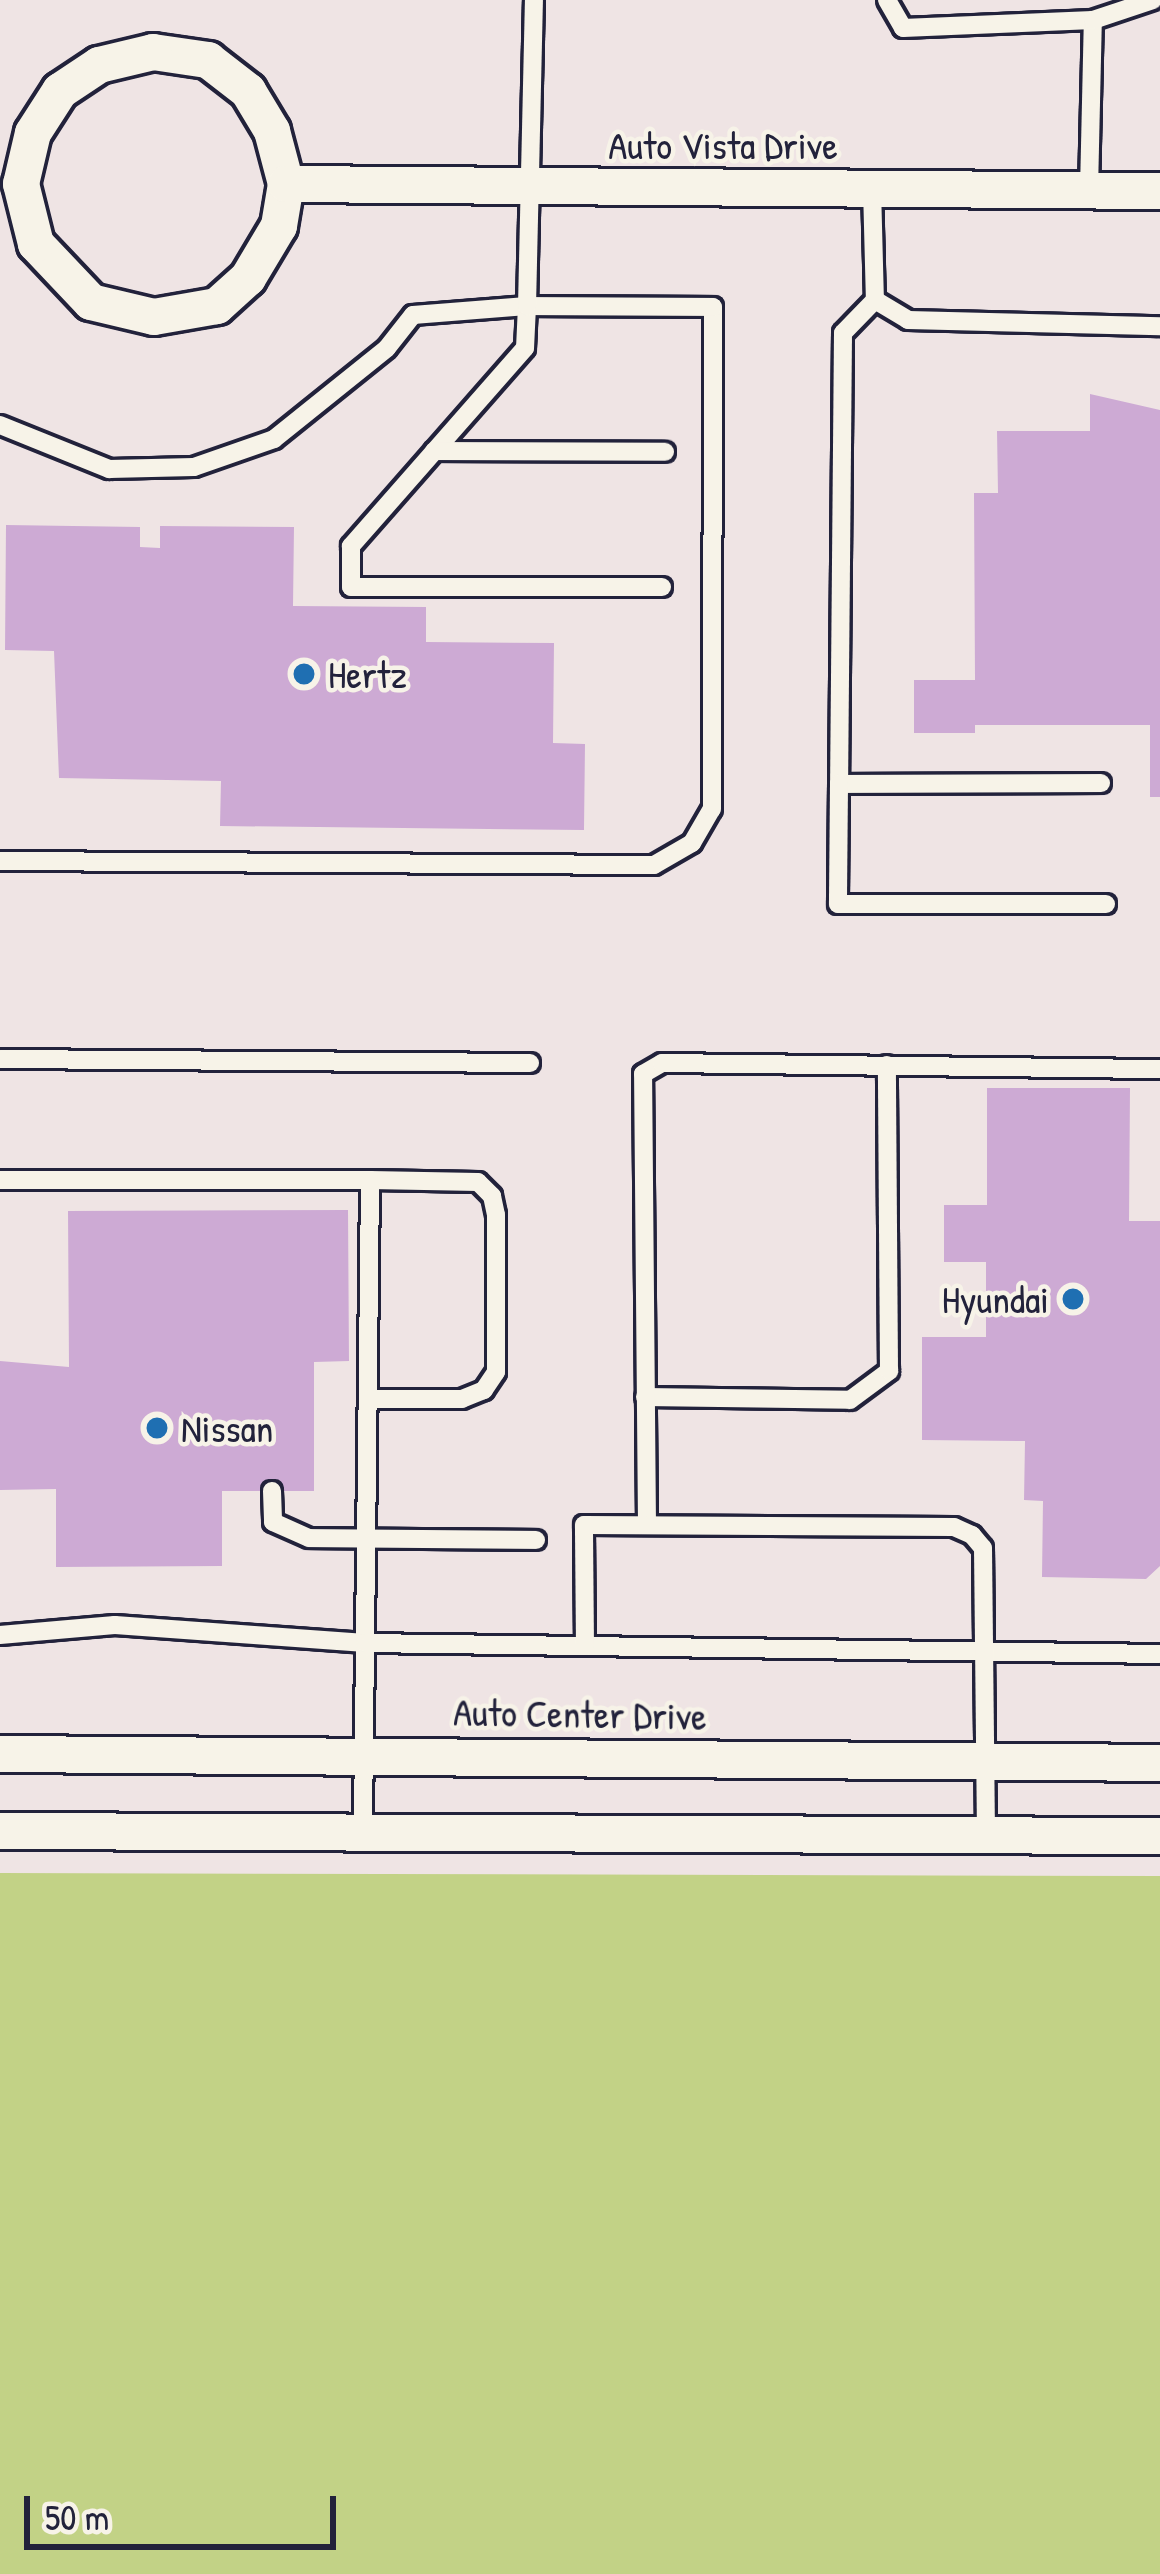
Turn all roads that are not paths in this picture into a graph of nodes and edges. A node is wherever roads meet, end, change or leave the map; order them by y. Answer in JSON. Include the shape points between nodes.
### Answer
{"nodes":[{"id":1,"x":534,"y":0,"type":"edge"},
{"id":2,"x":887,"y":0,"type":"edge"},
{"id":3,"x":1154,"y":0,"type":"edge"},
{"id":4,"x":1093,"y":20,"type":"junction"},
{"id":5,"x":10,"y":184,"type":"edge"},
{"id":6,"x":286,"y":184,"type":"junction"},
{"id":7,"x":534,"y":186,"type":"junction"},
{"id":8,"x":872,"y":188,"type":"junction"},
{"id":9,"x":1089,"y":190,"type":"junction"},
{"id":10,"x":1160,"y":191,"type":"edge"},
{"id":11,"x":875,"y":300,"type":"junction"},
{"id":12,"x":527,"y":306,"type":"junction"},
{"id":13,"x":1160,"y":326,"type":"edge"},
{"id":14,"x":0,"y":425,"type":"edge"},
{"id":15,"x":434,"y":451,"type":"junction"},
{"id":16,"x":665,"y":452,"type":"dead end"},
{"id":17,"x":662,"y":586,"type":"dead end"},
{"id":18,"x":1101,"y":783,"type":"dead end"},
{"id":19,"x":839,"y":784,"type":"junction"},
{"id":20,"x":0,"y":861,"type":"edge"},
{"id":21,"x":1106,"y":904,"type":"dead end"},
{"id":22,"x":0,"y":1059,"type":"edge"},
{"id":23,"x":530,"y":1064,"type":"dead end"},
{"id":24,"x":887,"y":1065,"type":"junction"},
{"id":25,"x":1160,"y":1069,"type":"edge"},
{"id":26,"x":0,"y":1180,"type":"edge"},
{"id":27,"x":370,"y":1180,"type":"junction"},
{"id":28,"x":645,"y":1397,"type":"junction"},
{"id":29,"x":370,"y":1399,"type":"junction"},
{"id":30,"x":272,"y":1491,"type":"dead end"},
{"id":31,"x":647,"y":1525,"type":"junction"},
{"id":32,"x":369,"y":1538,"type":"junction"},
{"id":33,"x":536,"y":1540,"type":"dead end"},
{"id":34,"x":0,"y":1635,"type":"edge"},
{"id":35,"x":365,"y":1643,"type":"junction"},
{"id":36,"x":585,"y":1646,"type":"junction"},
{"id":37,"x":987,"y":1652,"type":"junction"},
{"id":38,"x":1160,"y":1654,"type":"edge"},
{"id":39,"x":0,"y":1754,"type":"edge"},
{"id":40,"x":364,"y":1754,"type":"junction"},
{"id":41,"x":986,"y":1760,"type":"junction"},
{"id":42,"x":1160,"y":1763,"type":"edge"},
{"id":43,"x":0,"y":1831,"type":"edge"},
{"id":44,"x":363,"y":1832,"type":"junction"},
{"id":45,"x":986,"y":1835,"type":"junction"},
{"id":46,"x":1160,"y":1836,"type":"edge"}],
"edges":[{"from":1,"to":7,"type":"lane"},
{"from":2,"to":4,"type":"lane","via":[[903,28]]},
{"from":3,"to":4,"type":"lane"},
{"from":4,"to":9,"type":"lane"},
{"from":5,"to":6,"type":"street","via":[[60,91],[99,65],[153,52],[208,60],[248,91],[272,131]]},
{"from":5,"to":6,"type":"street","via":[[36,244],[91,302],[154,317],[217,306],[248,278],[279,226]]},
{"from":6,"to":7,"type":"street","name":"Auto Vista Drive"},
{"from":7,"to":8,"type":"street","name":"Auto Vista Drive"},
{"from":7,"to":12,"type":"lane"},
{"from":8,"to":9,"type":"street","name":"Auto Vista Drive"},
{"from":8,"to":11,"type":"lane"},
{"from":9,"to":10,"type":"street","name":"Auto Vista Drive"},
{"from":11,"to":13,"type":"lane","via":[[908,320]]},
{"from":11,"to":19,"type":"lane","via":[[843,333]]},
{"from":12,"to":14,"type":"lane","via":[[413,315],[373,361],[274,439],[194,467],[109,469],[28,443]]},
{"from":12,"to":15,"type":"lane","via":[[525,348]]},
{"from":12,"to":20,"type":"lane","via":[[713,307],[712,809],[692,843],[655,865]]},
{"from":15,"to":16,"type":"lane"},
{"from":15,"to":17,"type":"lane","via":[[351,546],[351,586]]},
{"from":18,"to":19,"type":"lane"},
{"from":19,"to":21,"type":"lane","via":[[838,904]]},
{"from":22,"to":23,"type":"lane"},
{"from":24,"to":25,"type":"lane"},
{"from":24,"to":28,"type":"lane","via":[[889,1371],[850,1400]]},
{"from":24,"to":28,"type":"lane","via":[[662,1064],[643,1075]]},
{"from":26,"to":27,"type":"lane"},
{"from":27,"to":29,"type":"lane"},
{"from":27,"to":29,"type":"lane","via":[[478,1182],[496,1215],[496,1372],[484,1390],[462,1399]]},
{"from":28,"to":31,"type":"lane"},
{"from":29,"to":32,"type":"lane"},
{"from":30,"to":32,"type":"lane","via":[[273,1522],[288,1533]]},
{"from":31,"to":36,"type":"lane","via":[[584,1525]]},
{"from":31,"to":37,"type":"lane","via":[[953,1527],[983,1548]]},
{"from":32,"to":33,"type":"lane"},
{"from":32,"to":35,"type":"lane"},
{"from":34,"to":35,"type":"lane","via":[[115,1625]]},
{"from":35,"to":36,"type":"lane"},
{"from":35,"to":40,"type":"lane"},
{"from":36,"to":37,"type":"lane"},
{"from":37,"to":38,"type":"lane"},
{"from":37,"to":41,"type":"lane"},
{"from":39,"to":40,"type":"street","name":"Auto Center Drive"},
{"from":40,"to":41,"type":"street","name":"Auto Center Drive"},
{"from":40,"to":44,"type":"lane"},
{"from":41,"to":42,"type":"street","name":"Auto Center Drive"},
{"from":41,"to":45,"type":"lane"},
{"from":43,"to":44,"type":"street"},
{"from":44,"to":45,"type":"street"},
{"from":45,"to":46,"type":"street"}]}
